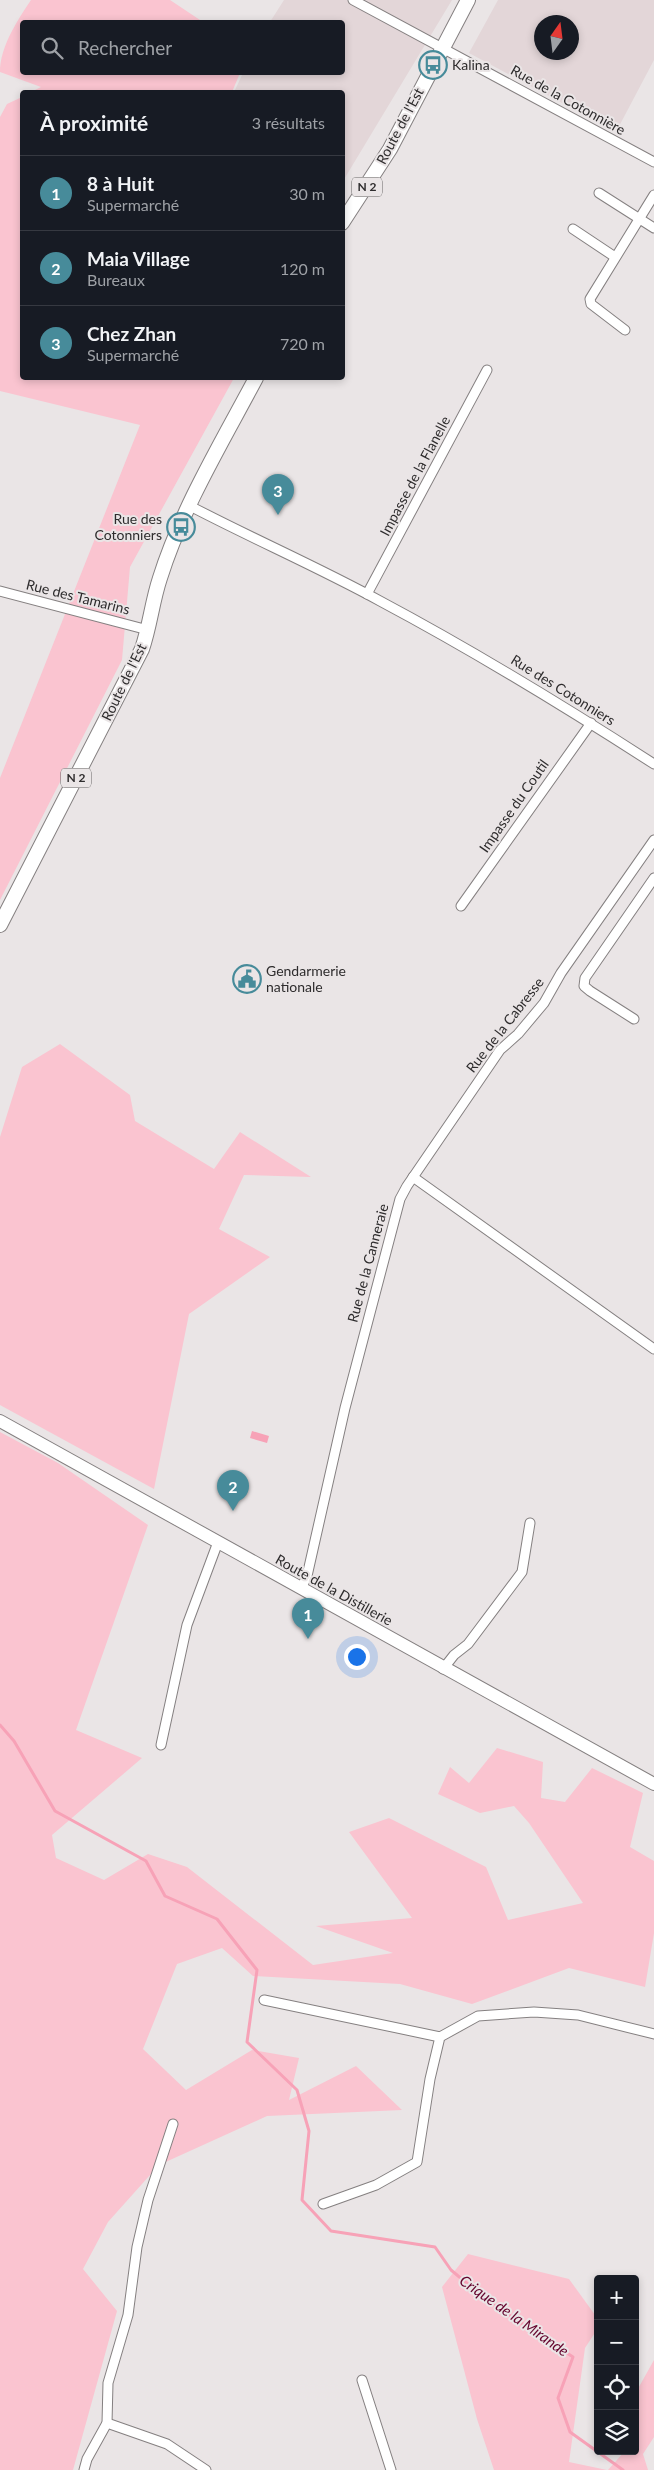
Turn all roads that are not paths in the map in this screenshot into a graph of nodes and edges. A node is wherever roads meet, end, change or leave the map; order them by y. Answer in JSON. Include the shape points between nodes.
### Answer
{"nodes":[{"id":1,"x":353,"y":0,"type":"edge"},
{"id":2,"x":468,"y":0,"type":"edge"},
{"id":3,"x":443,"y":47,"type":"junction"},
{"id":4,"x":654,"y":162,"type":"edge"},
{"id":5,"x":598,"y":194,"type":"dead end"},
{"id":6,"x":654,"y":195,"type":"edge"},
{"id":7,"x":345,"y":218,"type":"edge"},
{"id":8,"x":638,"y":220,"type":"junction"},
{"id":9,"x":654,"y":228,"type":"edge"},
{"id":10,"x":572,"y":229,"type":"dead end"},
{"id":11,"x":615,"y":257,"type":"junction"},
{"id":12,"x":625,"y":330,"type":"dead end"},
{"id":13,"x":487,"y":370,"type":"dead end"},
{"id":14,"x":255,"y":380,"type":"edge"},
{"id":15,"x":190,"y":506,"type":"junction"},
{"id":16,"x":0,"y":591,"type":"edge"},
{"id":17,"x":367,"y":594,"type":"junction"},
{"id":18,"x":148,"y":630,"type":"junction"},
{"id":19,"x":591,"y":723,"type":"junction"},
{"id":20,"x":654,"y":764,"type":"edge"},
{"id":21,"x":654,"y":840,"type":"edge"},
{"id":22,"x":654,"y":878,"type":"edge"},
{"id":23,"x":461,"y":906,"type":"dead end"},
{"id":24,"x":0,"y":925,"type":"edge"},
{"id":25,"x":634,"y":1019,"type":"dead end"},
{"id":26,"x":413,"y":1177,"type":"junction"},
{"id":27,"x":654,"y":1349,"type":"edge"},
{"id":28,"x":0,"y":1422,"type":"edge"},
{"id":29,"x":530,"y":1523,"type":"dead end"},
{"id":30,"x":218,"y":1542,"type":"junction"},
{"id":31,"x":301,"y":1588,"type":"junction"},
{"id":32,"x":443,"y":1669,"type":"junction"},
{"id":33,"x":161,"y":1745,"type":"dead end"},
{"id":34,"x":654,"y":1784,"type":"edge"},
{"id":35,"x":264,"y":2000,"type":"dead end"},
{"id":36,"x":654,"y":2034,"type":"edge"},
{"id":37,"x":440,"y":2037,"type":"junction"},
{"id":38,"x":173,"y":2124,"type":"dead end"},
{"id":39,"x":323,"y":2204,"type":"dead end"},
{"id":40,"x":362,"y":2380,"type":"dead end"},
{"id":41,"x":107,"y":2423,"type":"junction"},
{"id":42,"x":84,"y":2470,"type":"edge"},
{"id":43,"x":206,"y":2470,"type":"edge"},
{"id":44,"x":391,"y":2470,"type":"edge"}],
"edges":[{"from":1,"to":3,"type":"street","name":"Rue de la Cotonnière"},
{"from":2,"to":3,"type":"main road","name":"Route de l'Est","number":"N 2"},
{"from":3,"to":4,"type":"street","name":"Rue de la Cotonnière"},
{"from":3,"to":7,"type":"main road","name":"Route de l'Est","number":"N 2","via":[[390,149]]},
{"from":5,"to":8,"type":"street"},
{"from":6,"to":8,"type":"street"},
{"from":8,"to":9,"type":"street"},
{"from":8,"to":11,"type":"street"},
{"from":10,"to":11,"type":"street"},
{"from":11,"to":12,"type":"street","via":[[590,299],[591,304]]},
{"from":13,"to":17,"type":"street","name":"Impasse de la Flanelle"},
{"from":14,"to":15,"type":"main road","name":"Route de l'Est","number":"N 2"},
{"from":15,"to":17,"type":"street","name":"Rue des Cotonniers"},
{"from":15,"to":18,"type":"main road","name":"Route de l'Est","number":"N 2","via":[[160,578]]},
{"from":16,"to":18,"type":"street","name":"Rue des Tamarins"},
{"from":17,"to":19,"type":"street","name":"Rue des Cotonniers","via":[[500,667]]},
{"from":18,"to":24,"type":"main road","name":"Route de l'Est","number":"N 2","via":[[142,649]]},
{"from":19,"to":20,"type":"street","name":"Rue des Cotonniers"},
{"from":19,"to":23,"type":"street","name":"Impasse du Coutil"},
{"from":21,"to":26,"type":"street","name":"Rue de la Cabresse","via":[[561,973],[544,1003],[500,1050]]},
{"from":22,"to":25,"type":"street","via":[[585,978],[584,986]]},
{"from":26,"to":27,"type":"street"},
{"from":26,"to":31,"type":"street","name":"Rue de la Canneraie","via":[[394,1216],[345,1408],[307,1576]]},
{"from":28,"to":30,"type":"street","name":"Route de la Distillerie"},
{"from":29,"to":32,"type":"street","via":[[522,1572],[468,1644]]},
{"from":30,"to":31,"type":"street","name":"Route de la Distillerie"},
{"from":30,"to":33,"type":"street","via":[[187,1625]]},
{"from":31,"to":32,"type":"street","name":"Route de la Distillerie"},
{"from":32,"to":34,"type":"street","name":"Route de la Distillerie"},
{"from":35,"to":37,"type":"street"},
{"from":36,"to":37,"type":"street","via":[[578,2015],[534,2012],[478,2016]]},
{"from":37,"to":39,"type":"street","via":[[417,2162],[376,2186]]},
{"from":38,"to":41,"type":"street","via":[[148,2200],[137,2247],[128,2315],[108,2383]]},
{"from":40,"to":44,"type":"street"},
{"from":41,"to":42,"type":"street"},
{"from":41,"to":43,"type":"street","via":[[167,2444]]}]}
